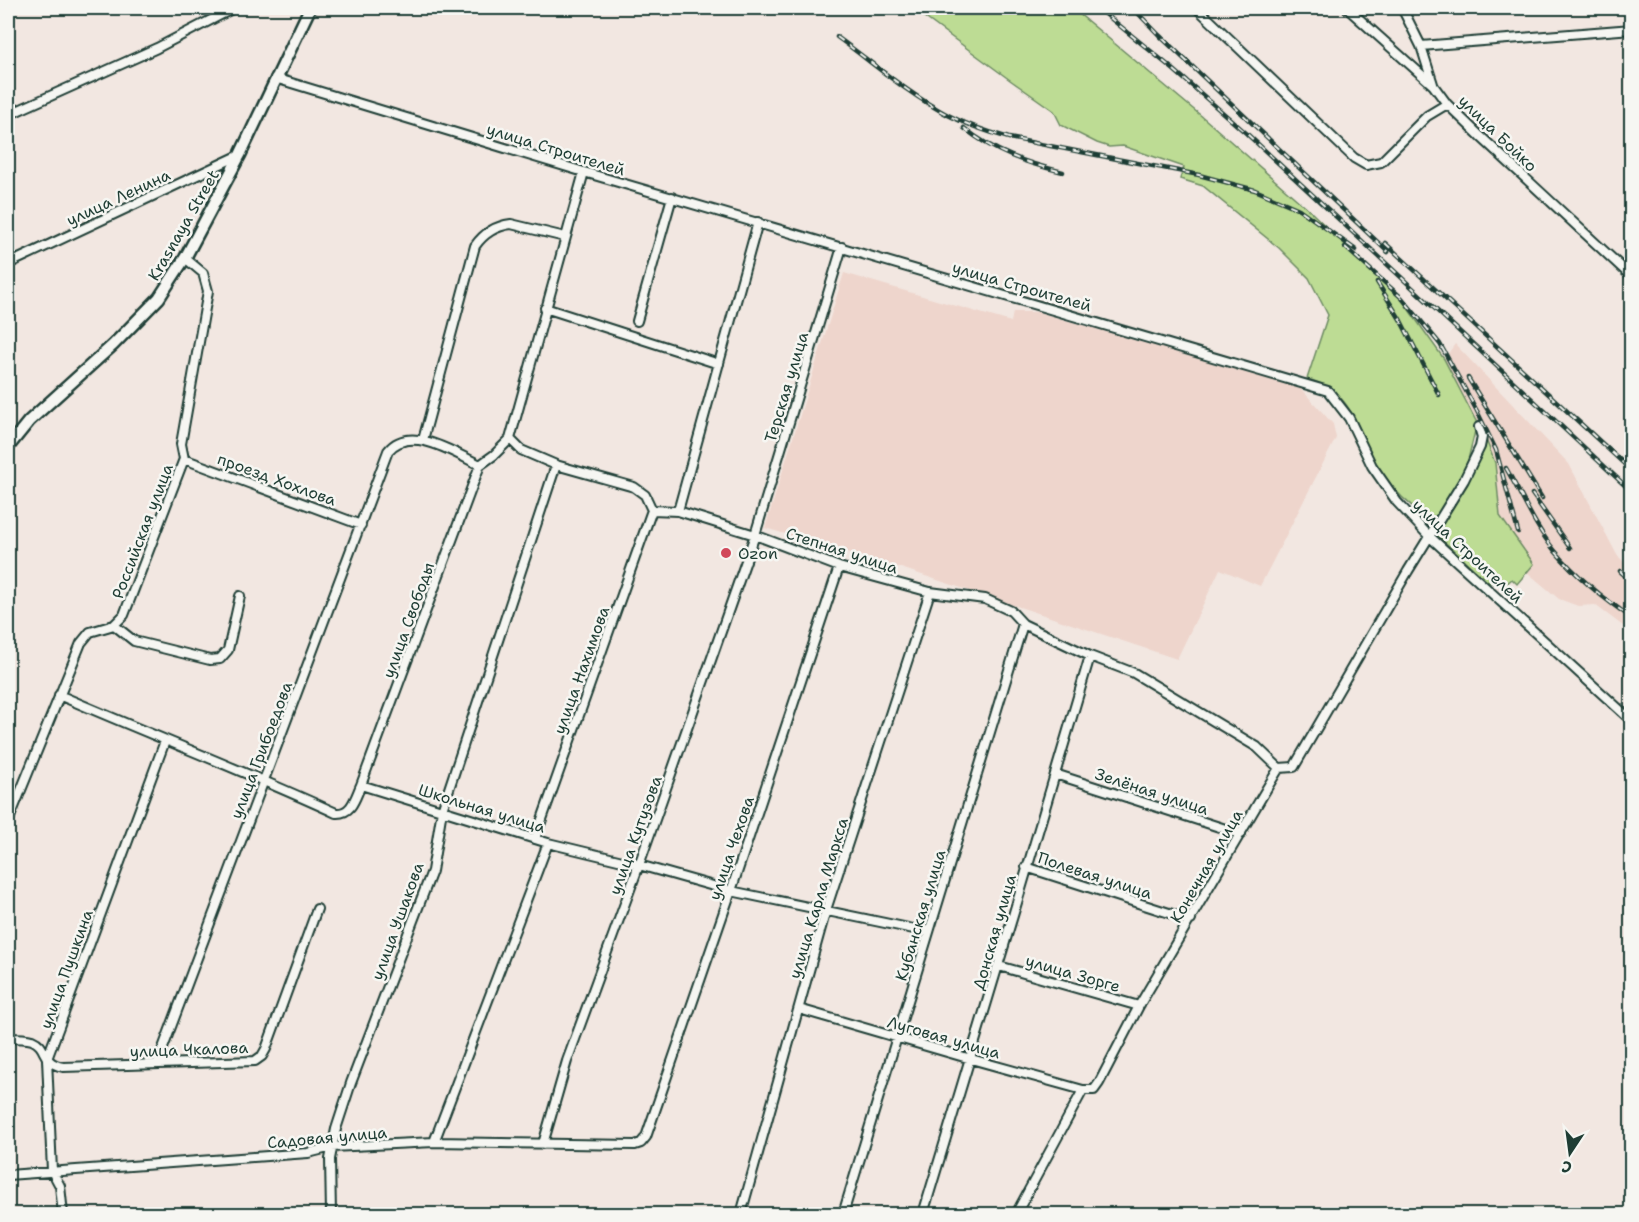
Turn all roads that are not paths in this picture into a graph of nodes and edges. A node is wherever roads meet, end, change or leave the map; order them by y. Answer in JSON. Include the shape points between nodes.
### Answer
{"nodes":[{"id":1,"x":234,"y":8,"type":"edge"},
{"id":2,"x":310,"y":8,"type":"edge"},
{"id":3,"x":1197,"y":8,"type":"edge"},
{"id":4,"x":1347,"y":8,"type":"edge"},
{"id":5,"x":1402,"y":8,"type":"edge"},
{"id":6,"x":1632,"y":28,"type":"edge"},
{"id":7,"x":1421,"y":46,"type":"junction"},
{"id":8,"x":275,"y":78,"type":"junction"},
{"id":9,"x":1433,"y":85,"type":"junction"},
{"id":10,"x":1447,"y":104,"type":"junction"},
{"id":11,"x":8,"y":115,"type":"edge"},
{"id":12,"x":240,"y":155,"type":"junction"},
{"id":13,"x":584,"y":172,"type":"junction"},
{"id":14,"x":672,"y":197,"type":"junction"},
{"id":15,"x":758,"y":222,"type":"junction"},
{"id":16,"x":565,"y":237,"type":"junction"},
{"id":17,"x":842,"y":248,"type":"junction"},
{"id":18,"x":185,"y":258,"type":"junction"},
{"id":19,"x":8,"y":264,"type":"edge"},
{"id":20,"x":1632,"y":277,"type":"edge"},
{"id":21,"x":545,"y":308,"type":"junction"},
{"id":22,"x":637,"y":321,"type":"dead end"},
{"id":23,"x":719,"y":364,"type":"junction"},
{"id":24,"x":1479,"y":427,"type":"dead end"},
{"id":25,"x":510,"y":439,"type":"junction"},
{"id":26,"x":423,"y":440,"type":"junction"},
{"id":27,"x":8,"y":447,"type":"edge"},
{"id":28,"x":184,"y":459,"type":"junction"},
{"id":29,"x":480,"y":465,"type":"junction"},
{"id":30,"x":556,"y":465,"type":"junction"},
{"id":31,"x":652,"y":510,"type":"junction"},
{"id":32,"x":678,"y":510,"type":"junction"},
{"id":33,"x":361,"y":525,"type":"junction"},
{"id":34,"x":755,"y":535,"type":"junction"},
{"id":35,"x":1429,"y":536,"type":"junction"},
{"id":36,"x":839,"y":567,"type":"junction"},
{"id":37,"x":930,"y":592,"type":"junction"},
{"id":38,"x":240,"y":596,"type":"dead end"},
{"id":39,"x":1023,"y":624,"type":"junction"},
{"id":40,"x":114,"y":625,"type":"junction"},
{"id":41,"x":1089,"y":656,"type":"junction"},
{"id":42,"x":59,"y":694,"type":"junction"},
{"id":43,"x":1632,"y":721,"type":"edge"},
{"id":44,"x":165,"y":741,"type":"junction"},
{"id":45,"x":1279,"y":768,"type":"junction"},
{"id":46,"x":1055,"y":774,"type":"junction"},
{"id":47,"x":263,"y":780,"type":"junction"},
{"id":48,"x":361,"y":785,"type":"junction"},
{"id":49,"x":442,"y":810,"type":"junction"},
{"id":50,"x":8,"y":822,"type":"edge"},
{"id":51,"x":1241,"y":834,"type":"junction"},
{"id":52,"x":535,"y":839,"type":"junction"},
{"id":53,"x":548,"y":843,"type":"junction"},
{"id":54,"x":639,"y":865,"type":"junction"},
{"id":55,"x":1026,"y":867,"type":"junction"},
{"id":56,"x":730,"y":891,"type":"junction"},
{"id":57,"x":317,"y":909,"type":"dead end"},
{"id":58,"x":826,"y":910,"type":"junction"},
{"id":59,"x":1191,"y":920,"type":"junction"},
{"id":60,"x":928,"y":932,"type":"junction"},
{"id":61,"x":999,"y":966,"type":"junction"},
{"id":62,"x":1139,"y":1006,"type":"junction"},
{"id":63,"x":799,"y":1009,"type":"junction"},
{"id":64,"x":8,"y":1038,"type":"edge"},
{"id":65,"x":897,"y":1038,"type":"junction"},
{"id":66,"x":47,"y":1059,"type":"junction"},
{"id":67,"x":971,"y":1059,"type":"junction"},
{"id":68,"x":157,"y":1064,"type":"junction"},
{"id":69,"x":1083,"y":1090,"type":"junction"},
{"id":70,"x":646,"y":1137,"type":"joint"},
{"id":71,"x":434,"y":1142,"type":"junction"},
{"id":72,"x":543,"y":1144,"type":"junction"},
{"id":73,"x":332,"y":1147,"type":"junction"},
{"id":74,"x":52,"y":1171,"type":"junction"},
{"id":75,"x":8,"y":1175,"type":"edge"},
{"id":76,"x":63,"y":1215,"type":"edge"},
{"id":77,"x":331,"y":1215,"type":"edge"},
{"id":78,"x":741,"y":1215,"type":"edge"},
{"id":79,"x":766,"y":1215,"type":"edge"},
{"id":80,"x":794,"y":1215,"type":"edge"},
{"id":81,"x":843,"y":1215,"type":"edge"},
{"id":82,"x":923,"y":1215,"type":"edge"},
{"id":83,"x":1016,"y":1215,"type":"edge"}],
"edges":[{"from":1,"to":11,"type":"street","via":[[157,48]]},
{"from":2,"to":8,"type":"main road","name":"Krasnaya Street"},
{"from":3,"to":10,"type":"street","via":[[1366,165],[1381,162],[1427,116]]},
{"from":4,"to":9,"type":"street","name":"улица Бойко"},
{"from":5,"to":7,"type":"street"},
{"from":6,"to":7,"type":"street"},
{"from":7,"to":9,"type":"street"},
{"from":8,"to":12,"type":"main road","name":"Krasnaya Street"},
{"from":8,"to":13,"type":"street","name":"улица Строителей"},
{"from":9,"to":10,"type":"street","name":"улица Бойко"},
{"from":10,"to":20,"type":"street","name":"улица Бойко"},
{"from":12,"to":18,"type":"main road","name":"Krasnaya Street"},
{"from":12,"to":19,"type":"street","name":"улица Ленина"},
{"from":13,"to":14,"type":"street","name":"улица Строителей"},
{"from":13,"to":16,"type":"street"},
{"from":14,"to":15,"type":"street","name":"улица Строителей"},
{"from":14,"to":22,"type":"street"},
{"from":15,"to":17,"type":"street","name":"улица Строителей"},
{"from":15,"to":23,"type":"street"},
{"from":16,"to":21,"type":"street"},
{"from":16,"to":26,"type":"street","via":[[511,224],[494,228],[475,246]]},
{"from":17,"to":34,"type":"street","name":"Терская улица"},
{"from":17,"to":35,"type":"street","name":"улица Строителей","via":[[1328,391],[1349,418],[1390,493]]},
{"from":18,"to":27,"type":"main road","name":"Krasnaya Street","via":[[153,304],[29,421]]},
{"from":18,"to":28,"type":"street","name":"Российская улица","via":[[203,273],[208,291],[181,444]]},
{"from":21,"to":23,"type":"street"},
{"from":21,"to":25,"type":"street"},
{"from":23,"to":32,"type":"street"},
{"from":24,"to":35,"type":"street","via":[[1482,437],[1476,457]]},
{"from":25,"to":29,"type":"street"},
{"from":25,"to":30,"type":"street","via":[[521,450]]},
{"from":26,"to":29,"type":"street"},
{"from":26,"to":33,"type":"street","name":"улица Грибоедова","via":[[406,439],[388,451]]},
{"from":28,"to":33,"type":"street","name":"проезд Хохлова"},
{"from":28,"to":40,"type":"street","name":"Российская улица","via":[[131,600]]},
{"from":29,"to":48,"type":"street","name":"улица Свободы"},
{"from":30,"to":31,"type":"street","via":[[634,487],[645,495]]},
{"from":30,"to":49,"type":"street","name":"улица Ушакова"},
{"from":31,"to":32,"type":"street","name":"Степная улица"},
{"from":31,"to":52,"type":"street","name":"улица Нахимова"},
{"from":32,"to":34,"type":"street","name":"Степная улица"},
{"from":33,"to":47,"type":"street","name":"улица Грибоедова"},
{"from":34,"to":36,"type":"street","name":"Степная улица"},
{"from":34,"to":54,"type":"street","name":"улица Кутузова"},
{"from":35,"to":43,"type":"street","name":"улица Строителей"},
{"from":35,"to":45,"type":"street","name":"Конечная улица","via":[[1294,766]]},
{"from":36,"to":37,"type":"street","name":"Степная улица"},
{"from":36,"to":56,"type":"street","name":"улица Чехова"},
{"from":37,"to":39,"type":"street","name":"Степная улица","via":[[985,599],[1011,611]]},
{"from":37,"to":58,"type":"street","name":"улица Карла Маркса"},
{"from":38,"to":40,"type":"street","via":[[228,650],[220,659],[210,660],[134,641]]},
{"from":39,"to":41,"type":"street","name":"Степная улица"},
{"from":39,"to":60,"type":"street","name":"Кубанская улица"},
{"from":40,"to":42,"type":"street","via":[[90,632]]},
{"from":41,"to":45,"type":"street","name":"Степная улица","via":[[1134,673],[1257,747]]},
{"from":41,"to":46,"type":"street","name":"Донская улица"},
{"from":42,"to":44,"type":"street"},
{"from":42,"to":50,"type":"street"},
{"from":44,"to":47,"type":"street"},
{"from":44,"to":66,"type":"street","name":"улица Пушкина"},
{"from":45,"to":51,"type":"street","name":"Конечная улица"},
{"from":46,"to":51,"type":"street","name":"Зелёная улица"},
{"from":46,"to":55,"type":"street","name":"Донская улица"},
{"from":47,"to":48,"type":"street","via":[[336,813],[350,808]]},
{"from":47,"to":68,"type":"street","name":"улица Грибоедова"},
{"from":48,"to":49,"type":"street","name":"Школьная улица"},
{"from":49,"to":52,"type":"street","name":"Школьная улица"},
{"from":49,"to":73,"type":"street","name":"улица Ушакова","via":[[432,871],[351,1083]]},
{"from":51,"to":59,"type":"street","name":"Конечная улица"},
{"from":52,"to":53,"type":"street","name":"Школьная улица"},
{"from":53,"to":54,"type":"street","name":"Школьная улица"},
{"from":53,"to":71,"type":"street"},
{"from":54,"to":56,"type":"street","name":"Школьная улица"},
{"from":54,"to":72,"type":"street","name":"улица Кутузова","via":[[567,1061]]},
{"from":55,"to":59,"type":"street","name":"Полевая улица"},
{"from":55,"to":61,"type":"street","name":"Донская улица"},
{"from":56,"to":58,"type":"street","name":"Школьная улица"},
{"from":56,"to":70,"type":"street","name":"улица Чехова"},
{"from":57,"to":68,"type":"street","name":"улица Чкалова","via":[[262,1056],[255,1061]]},
{"from":58,"to":60,"type":"street","name":"Школьная улица"},
{"from":58,"to":63,"type":"street","name":"улица Карла Маркса"},
{"from":59,"to":62,"type":"street","name":"Конечная улица"},
{"from":60,"to":65,"type":"street","name":"Кубанская улица"},
{"from":61,"to":62,"type":"street","name":"улица Зорге"},
{"from":61,"to":67,"type":"street","name":"Донская улица"},
{"from":62,"to":69,"type":"street","name":"Конечная улица","via":[[1099,1083],[1094,1090]]},
{"from":63,"to":65,"type":"street","name":"Луговая улица"},
{"from":63,"to":78,"type":"street","name":"улица Карла Маркса"},
{"from":64,"to":66,"type":"street","name":"улица Чкалова","via":[[32,1040],[41,1046]]},
{"from":65,"to":67,"type":"street","name":"Луговая улица"},
{"from":65,"to":81,"type":"street","name":"Кубанская улица"},
{"from":66,"to":68,"type":"street","name":"улица Чкалова","via":[[52,1065],[63,1067]]},
{"from":66,"to":74,"type":"street","name":"улица Пушкина"},
{"from":67,"to":69,"type":"street","name":"Луговая улица"},
{"from":67,"to":82,"type":"street","name":"Донская улица"},
{"from":69,"to":83,"type":"street","name":"Конечная улица"},
{"from":70,"to":72,"type":"street","name":"Садовая улица","via":[[634,1145]]},
{"from":71,"to":72,"type":"street","name":"Садовая улица"},
{"from":71,"to":73,"type":"street","name":"Садовая улица"},
{"from":73,"to":74,"type":"street","name":"Садовая улица","via":[[308,1153]]},
{"from":73,"to":77,"type":"street","name":"улица Ушакова"},
{"from":74,"to":75,"type":"street","name":"Садовая улица"},
{"from":74,"to":76,"type":"street","name":"улица Пушкина","via":[[60,1186]]},
{"from":79,"to":80,"type":"street"}]}
